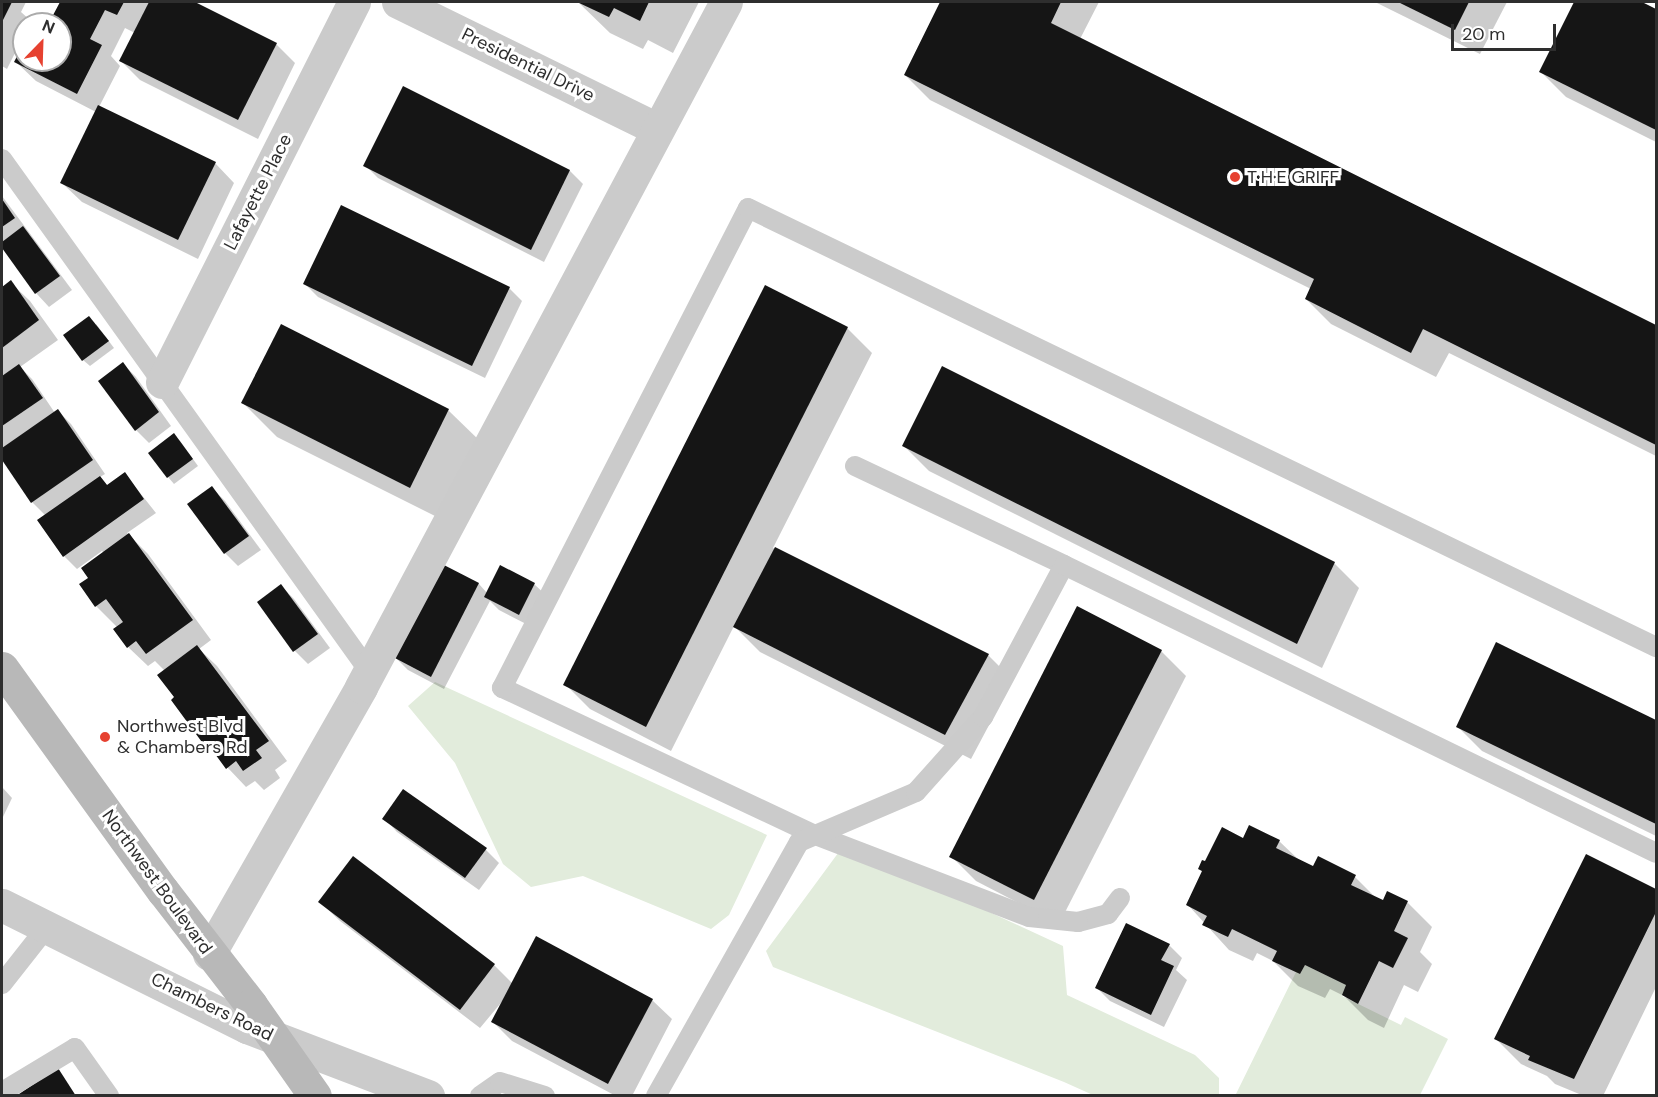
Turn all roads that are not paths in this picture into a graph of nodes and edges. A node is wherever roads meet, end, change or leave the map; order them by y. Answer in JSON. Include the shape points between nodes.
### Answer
{"nodes":[{"id":1,"x":354,"y":2,"type":"edge"},
{"id":2,"x":398,"y":2,"type":"edge"},
{"id":3,"x":726,"y":2,"type":"edge"},
{"id":4,"x":657,"y":129,"type":"junction"},
{"id":5,"x":2,"y":159,"type":"edge"},
{"id":6,"x":162,"y":382,"type":"junction"},
{"id":7,"x":855,"y":466,"type":"dead end"},
{"id":8,"x":1064,"y":566,"type":"junction"},
{"id":9,"x":1656,"y":647,"type":"edge"},
{"id":10,"x":2,"y":668,"type":"edge"},
{"id":11,"x":369,"y":671,"type":"junction"},
{"id":12,"x":815,"y":835,"type":"junction"},
{"id":13,"x":1656,"y":853,"type":"edge"},
{"id":14,"x":1120,"y":898,"type":"dead end"},
{"id":15,"x":2,"y":905,"type":"edge"},
{"id":16,"x":46,"y":928,"type":"junction"},
{"id":17,"x":209,"y":954,"type":"junction"},
{"id":18,"x":2,"y":984,"type":"edge"},
{"id":19,"x":276,"y":1039,"type":"junction"},
{"id":20,"x":2,"y":1092,"type":"edge"},
{"id":21,"x":104,"y":1094,"type":"edge"},
{"id":22,"x":315,"y":1095,"type":"edge"},
{"id":23,"x":428,"y":1095,"type":"edge"},
{"id":24,"x":480,"y":1095,"type":"edge"},
{"id":25,"x":545,"y":1095,"type":"edge"},
{"id":26,"x":656,"y":1095,"type":"edge"}],
"edges":[{"from":1,"to":6,"type":"street","name":"Lafayette Place"},
{"from":2,"to":4,"type":"street","name":"Presidential Drive"},
{"from":3,"to":4,"type":"street"},
{"from":4,"to":11,"type":"street"},
{"from":5,"to":6,"type":"lane"},
{"from":6,"to":11,"type":"lane"},
{"from":7,"to":8,"type":"lane"},
{"from":8,"to":12,"type":"lane","via":[[983,717],[916,792]]},
{"from":8,"to":13,"type":"lane"},
{"from":9,"to":12,"type":"lane","via":[[748,208],[502,688]]},
{"from":10,"to":17,"type":"main road","name":"Northwest Boulevard"},
{"from":11,"to":17,"type":"street"},
{"from":12,"to":14,"type":"lane","via":[[1029,917],[1078,922],[1108,914]]},
{"from":12,"to":26,"type":"lane","via":[[799,842]]},
{"from":15,"to":16,"type":"street","name":"Chambers Road"},
{"from":16,"to":18,"type":"lane"},
{"from":16,"to":19,"type":"street","name":"Chambers Road"},
{"from":17,"to":19,"type":"main road","name":"Northwest Boulevard"},
{"from":19,"to":22,"type":"main road","name":"Northwest Boulevard"},
{"from":19,"to":23,"type":"street","name":"Chambers Road"},
{"from":20,"to":21,"type":"lane","via":[[75,1048]]},
{"from":24,"to":25,"type":"lane","via":[[500,1082]]}]}
